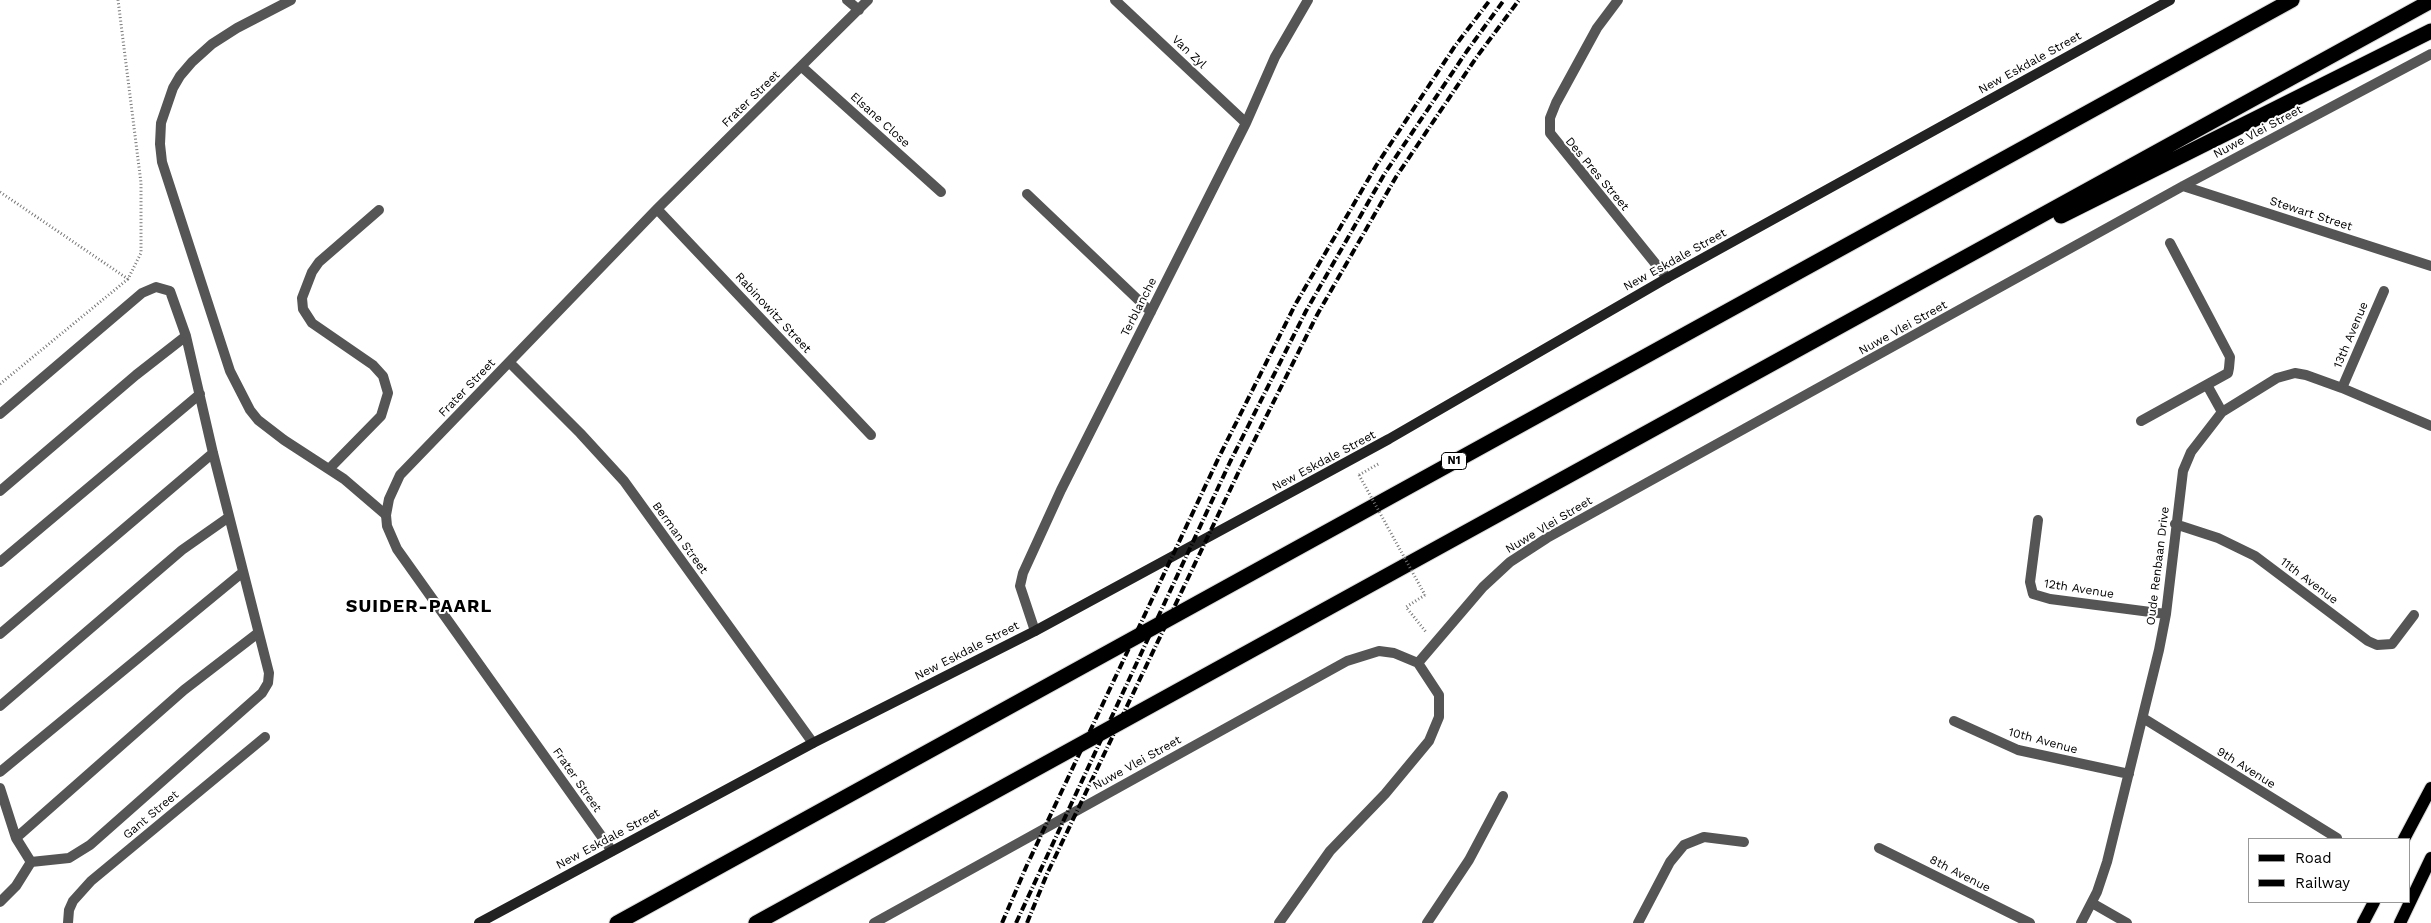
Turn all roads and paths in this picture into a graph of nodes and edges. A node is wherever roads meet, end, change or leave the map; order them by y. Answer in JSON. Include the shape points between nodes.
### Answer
{"nodes":[{"id":1,"x":118,"y":0,"type":"edge"},
{"id":2,"x":291,"y":0,"type":"edge"},
{"id":3,"x":847,"y":0,"type":"edge"},
{"id":4,"x":868,"y":0,"type":"edge"},
{"id":5,"x":1116,"y":0,"type":"edge"},
{"id":6,"x":1308,"y":0,"type":"edge"},
{"id":7,"x":1618,"y":0,"type":"edge"},
{"id":8,"x":2170,"y":0,"type":"edge"},
{"id":9,"x":2292,"y":0,"type":"edge"},
{"id":10,"x":2431,"y":1,"type":"edge"},
{"id":11,"x":859,"y":10,"type":"junction"},
{"id":12,"x":2431,"y":31,"type":"edge"},
{"id":13,"x":2431,"y":54,"type":"edge"},
{"id":14,"x":802,"y":67,"type":"junction"},
{"id":15,"x":1246,"y":123,"type":"junction"},
{"id":16,"x":2183,"y":186,"type":"junction"},
{"id":17,"x":0,"y":192,"type":"edge"},
{"id":18,"x":941,"y":192,"type":"dead end"},
{"id":19,"x":1027,"y":194,"type":"dead end"},
{"id":20,"x":656,"y":209,"type":"junction"},
{"id":21,"x":379,"y":210,"type":"dead end"},
{"id":22,"x":2170,"y":243,"type":"dead end"},
{"id":23,"x":2431,"y":266,"type":"edge"},
{"id":24,"x":1667,"y":278,"type":"junction"},
{"id":25,"x":128,"y":279,"type":"junction"},
{"id":26,"x":2384,"y":291,"type":"dead end"},
{"id":27,"x":1151,"y":312,"type":"junction"},
{"id":28,"x":1847,"y":323,"type":"junction"},
{"id":29,"x":186,"y":336,"type":"junction"},
{"id":30,"x":510,"y":363,"type":"junction"},
{"id":31,"x":0,"y":384,"type":"edge"},
{"id":32,"x":2207,"y":385,"type":"junction"},
{"id":33,"x":2342,"y":388,"type":"junction"},
{"id":34,"x":200,"y":394,"type":"junction"},
{"id":35,"x":2222,"y":412,"type":"junction"},
{"id":36,"x":0,"y":414,"type":"edge"},
{"id":37,"x":2141,"y":421,"type":"dead end"},
{"id":38,"x":2431,"y":426,"type":"edge"},
{"id":39,"x":870,"y":435,"type":"dead end"},
{"id":40,"x":213,"y":453,"type":"junction"},
{"id":41,"x":329,"y":469,"type":"junction"},
{"id":42,"x":1359,"y":475,"type":"dead end"},
{"id":43,"x":0,"y":491,"type":"edge"},
{"id":44,"x":386,"y":515,"type":"junction"},
{"id":45,"x":229,"y":517,"type":"junction"},
{"id":46,"x":2038,"y":520,"type":"dead end"},
{"id":47,"x":2175,"y":524,"type":"junction"},
{"id":48,"x":0,"y":562,"type":"edge"},
{"id":49,"x":243,"y":572,"type":"junction"},
{"id":50,"x":2166,"y":614,"type":"junction"},
{"id":51,"x":2414,"y":614,"type":"dead end"},
{"id":52,"x":1035,"y":631,"type":"junction"},
{"id":53,"x":1426,"y":632,"type":"dead end"},
{"id":54,"x":258,"y":633,"type":"junction"},
{"id":55,"x":0,"y":634,"type":"edge"},
{"id":56,"x":1418,"y":663,"type":"junction"},
{"id":57,"x":0,"y":706,"type":"edge"},
{"id":58,"x":2143,"y":718,"type":"junction"},
{"id":59,"x":1954,"y":721,"type":"dead end"},
{"id":60,"x":265,"y":737,"type":"dead end"},
{"id":61,"x":813,"y":743,"type":"junction"},
{"id":62,"x":0,"y":772,"type":"edge"},
{"id":63,"x":2129,"y":774,"type":"junction"},
{"id":64,"x":0,"y":788,"type":"edge"},
{"id":65,"x":2431,"y":788,"type":"edge"},
{"id":66,"x":1503,"y":796,"type":"dead end"},
{"id":67,"x":16,"y":838,"type":"junction"},
{"id":68,"x":2337,"y":838,"type":"dead end"},
{"id":69,"x":2405,"y":838,"type":"edge"},
{"id":70,"x":1744,"y":842,"type":"dead end"},
{"id":71,"x":1879,"y":848,"type":"dead end"},
{"id":72,"x":612,"y":851,"type":"junction"},
{"id":73,"x":2431,"y":858,"type":"edge"},
{"id":74,"x":31,"y":862,"type":"junction"},
{"id":75,"x":2411,"y":900,"type":"edge"},
{"id":76,"x":0,"y":902,"type":"edge"},
{"id":77,"x":2092,"y":903,"type":"junction"},
{"id":78,"x":2373,"y":903,"type":"edge"},
{"id":79,"x":2410,"y":903,"type":"edge"},
{"id":80,"x":68,"y":923,"type":"edge"},
{"id":81,"x":479,"y":923,"type":"edge"},
{"id":82,"x":617,"y":923,"type":"edge"},
{"id":83,"x":756,"y":923,"type":"edge"},
{"id":84,"x":874,"y":923,"type":"edge"},
{"id":85,"x":1279,"y":923,"type":"edge"},
{"id":86,"x":1427,"y":923,"type":"edge"},
{"id":87,"x":1638,"y":923,"type":"edge"},
{"id":88,"x":2030,"y":923,"type":"edge"},
{"id":89,"x":2081,"y":923,"type":"edge"},
{"id":90,"x":2126,"y":923,"type":"edge"},
{"id":91,"x":2363,"y":923,"type":"edge"},
{"id":92,"x":2400,"y":923,"type":"edge"}],
"edges":[{"from":1,"to":25,"type":"path","via":[[141,183],[141,253]]},
{"from":2,"to":41,"type":"street","via":[[237,28],[192,62],[172,88],[161,123],[160,144],[169,189],[230,370],[242,396],[258,420]]},
{"from":3,"to":11,"type":"street"},
{"from":4,"to":11,"type":"street","name":"Frater Street"},
{"from":5,"to":15,"type":"street","name":"Van Zyl"},
{"from":6,"to":15,"type":"street","name":"Terblanche","via":[[1275,56]]},
{"from":7,"to":24,"type":"street","name":"Des Pres Street","via":[[1597,28],[1556,103],[1550,118],[1550,134]]},
{"from":8,"to":24,"type":"street","name":"New Eskdale Street"},
{"from":9,"to":82,"type":"highway","number":"N1"},
{"from":10,"to":28,"type":"highway"},
{"from":11,"to":14,"type":"street","name":"Frater Street"},
{"from":12,"to":28,"type":"highway"},
{"from":13,"to":16,"type":"street","name":"Nuwe Vlei Street"},
{"from":14,"to":18,"type":"street","name":"Elsane Close"},
{"from":14,"to":20,"type":"street","name":"Frater Street"},
{"from":15,"to":27,"type":"street","name":"Terblanche"},
{"from":16,"to":23,"type":"street","name":"Stewart Street"},
{"from":16,"to":56,"type":"street","name":"Nuwe Vlei Street","via":[[1547,538],[1510,562],[1483,587]]},
{"from":17,"to":25,"type":"path"},
{"from":19,"to":27,"type":"street"},
{"from":20,"to":30,"type":"street","name":"Frater Street"},
{"from":20,"to":39,"type":"street","name":"Rabinowitz Street"},
{"from":21,"to":41,"type":"street","via":[[319,262],[302,298],[303,309],[312,323],[373,365],[383,376],[388,393],[380,416]]},
{"from":22,"to":32,"type":"street","via":[[2230,357],[2228,373]]},
{"from":24,"to":52,"type":"street","name":"New Eskdale Street","via":[[1389,439]]},
{"from":25,"to":31,"type":"path"},
{"from":26,"to":33,"type":"street","name":"13th Avenue"},
{"from":27,"to":52,"type":"street","name":"Terblanche","via":[[1023,572],[1022,592]]},
{"from":28,"to":83,"type":"highway"},
{"from":29,"to":34,"type":"street"},
{"from":29,"to":36,"type":"street","via":[[170,290],[150,289]]},
{"from":29,"to":43,"type":"street"},
{"from":30,"to":44,"type":"street","name":"Frater Street","via":[[400,475],[393,486]]},
{"from":30,"to":61,"type":"street","name":"Berman Street","via":[[624,481]]},
{"from":32,"to":35,"type":"street"},
{"from":32,"to":37,"type":"street"},
{"from":33,"to":35,"type":"street","name":"13th Avenue","via":[[2306,375],[2287,374]]},
{"from":33,"to":38,"type":"street","name":"13th Avenue"},
{"from":34,"to":40,"type":"street"},
{"from":34,"to":48,"type":"street"},
{"from":35,"to":47,"type":"street","name":"Oude Renbaan Drive","via":[[2191,452],[2183,471]]},
{"from":40,"to":45,"type":"street"},
{"from":40,"to":55,"type":"street"},
{"from":41,"to":44,"type":"street"},
{"from":42,"to":53,"type":"path","bridge":true,"via":[[1426,595],[1406,607]]},
{"from":44,"to":72,"type":"street","name":"Frater Street","via":[[397,549]]},
{"from":45,"to":49,"type":"street"},
{"from":45,"to":57,"type":"street","via":[[182,550]]},
{"from":46,"to":50,"type":"street","name":"12th Avenue","via":[[2030,582],[2033,594]]},
{"from":47,"to":50,"type":"street","name":"Oude Renbaan Drive"},
{"from":47,"to":51,"type":"street","name":"11th Avenue","via":[[2218,538],[2255,556],[2377,645],[2392,644]]},
{"from":49,"to":54,"type":"street"},
{"from":49,"to":62,"type":"street"},
{"from":50,"to":58,"type":"street","name":"Oude Renbaan Drive"},
{"from":52,"to":61,"type":"street","name":"New Eskdale Street"},
{"from":54,"to":67,"type":"street","via":[[184,690]]},
{"from":54,"to":74,"type":"street","via":[[269,673],[262,693],[90,846],[69,858]]},
{"from":56,"to":84,"type":"street","name":"Nuwe Vlei Street","via":[[1394,652],[1379,651],[1347,661]]},
{"from":56,"to":85,"type":"street","via":[[1439,695],[1439,717],[1429,741],[1386,794],[1330,851]]},
{"from":58,"to":63,"type":"street","name":"Oude Renbaan Drive"},
{"from":58,"to":68,"type":"street","name":"9th Avenue"},
{"from":59,"to":63,"type":"street","name":"10th Avenue","via":[[2018,750]]},
{"from":60,"to":80,"type":"street","name":"Gant Street","via":[[91,881],[73,901]]},
{"from":61,"to":72,"type":"street","name":"New Eskdale Street"},
{"from":63,"to":77,"type":"street","name":"Oude Renbaan Drive","via":[[2107,862]]},
{"from":64,"to":67,"type":"street"},
{"from":65,"to":69,"type":"main road"},
{"from":66,"to":86,"type":"street","via":[[1469,860]]},
{"from":67,"to":74,"type":"street"},
{"from":70,"to":87,"type":"street","via":[[1704,837],[1684,846],[1670,862]]},
{"from":71,"to":88,"type":"street","name":"8th Avenue"},
{"from":72,"to":81,"type":"street","name":"New Eskdale Street"},
{"from":73,"to":75,"type":"main road"},
{"from":74,"to":76,"type":"street","via":[[16,886]]},
{"from":77,"to":89,"type":"street","name":"Oude Renbaan Drive"},
{"from":77,"to":90,"type":"street"},
{"from":78,"to":91,"type":"main road"},
{"from":79,"to":92,"type":"main road"}]}
